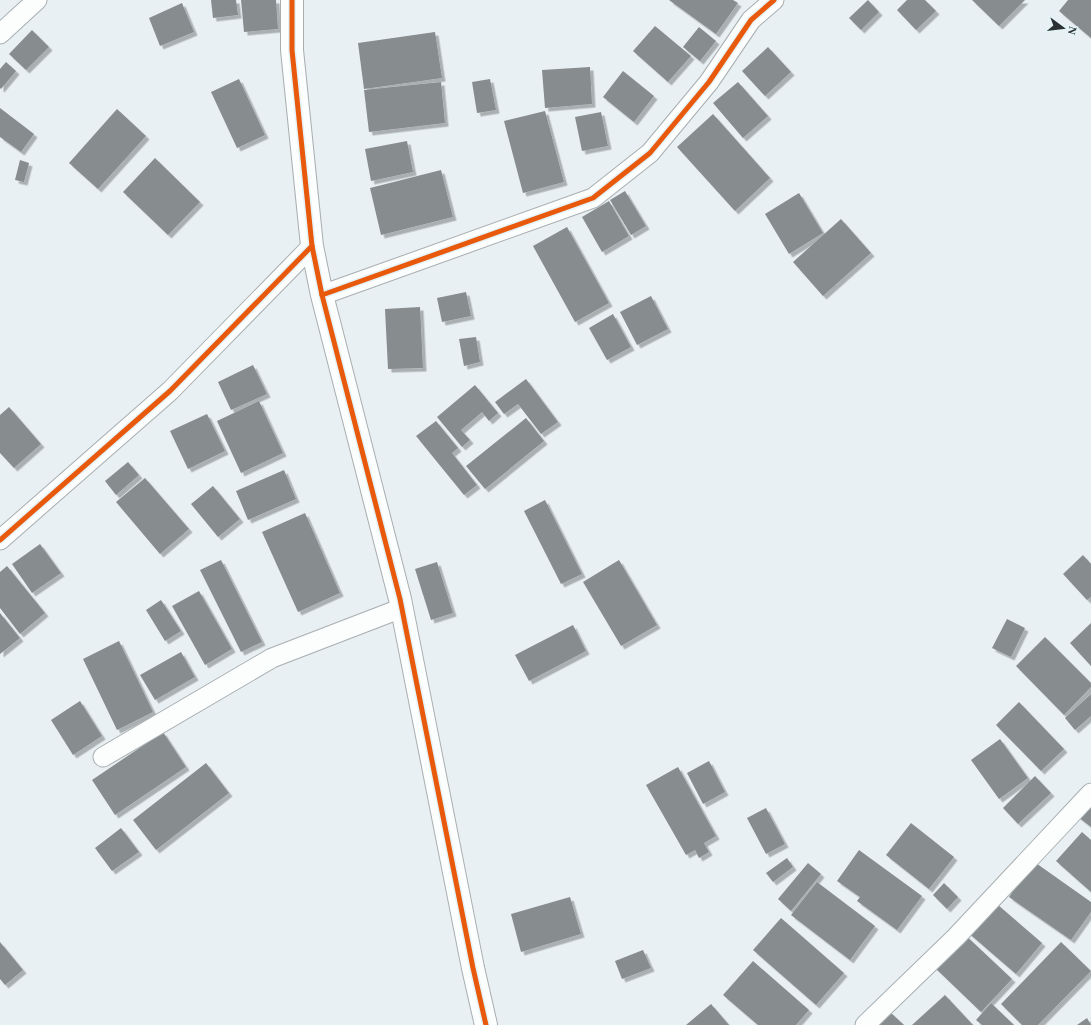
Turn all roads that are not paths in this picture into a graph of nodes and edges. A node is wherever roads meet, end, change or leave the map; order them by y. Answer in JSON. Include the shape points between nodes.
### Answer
{"nodes":[{"id":1,"x":37,"y":0,"type":"edge"},
{"id":2,"x":292,"y":0,"type":"edge"},
{"id":3,"x":774,"y":0,"type":"edge"},
{"id":4,"x":0,"y":34,"type":"edge"},
{"id":5,"x":312,"y":246,"type":"junction"},
{"id":6,"x":322,"y":295,"type":"junction"},
{"id":7,"x":0,"y":540,"type":"edge"},
{"id":8,"x":402,"y":608,"type":"junction"},
{"id":9,"x":103,"y":757,"type":"dead end"},
{"id":10,"x":1091,"y":793,"type":"edge"},
{"id":11,"x":486,"y":1025,"type":"edge"},
{"id":12,"x":865,"y":1025,"type":"edge"}],
"edges":[{"from":1,"to":4,"type":"street"},
{"from":2,"to":5,"type":"street","via":[[292,50]]},
{"from":3,"to":6,"type":"street","via":[[751,20],[709,82],[650,153],[593,198]]},
{"from":5,"to":6,"type":"street"},
{"from":5,"to":7,"type":"street","via":[[170,391]]},
{"from":6,"to":8,"type":"street"},
{"from":8,"to":9,"type":"street","via":[[272,658]]},
{"from":8,"to":11,"type":"street"},
{"from":10,"to":12,"type":"street","via":[[956,937]]}]}
